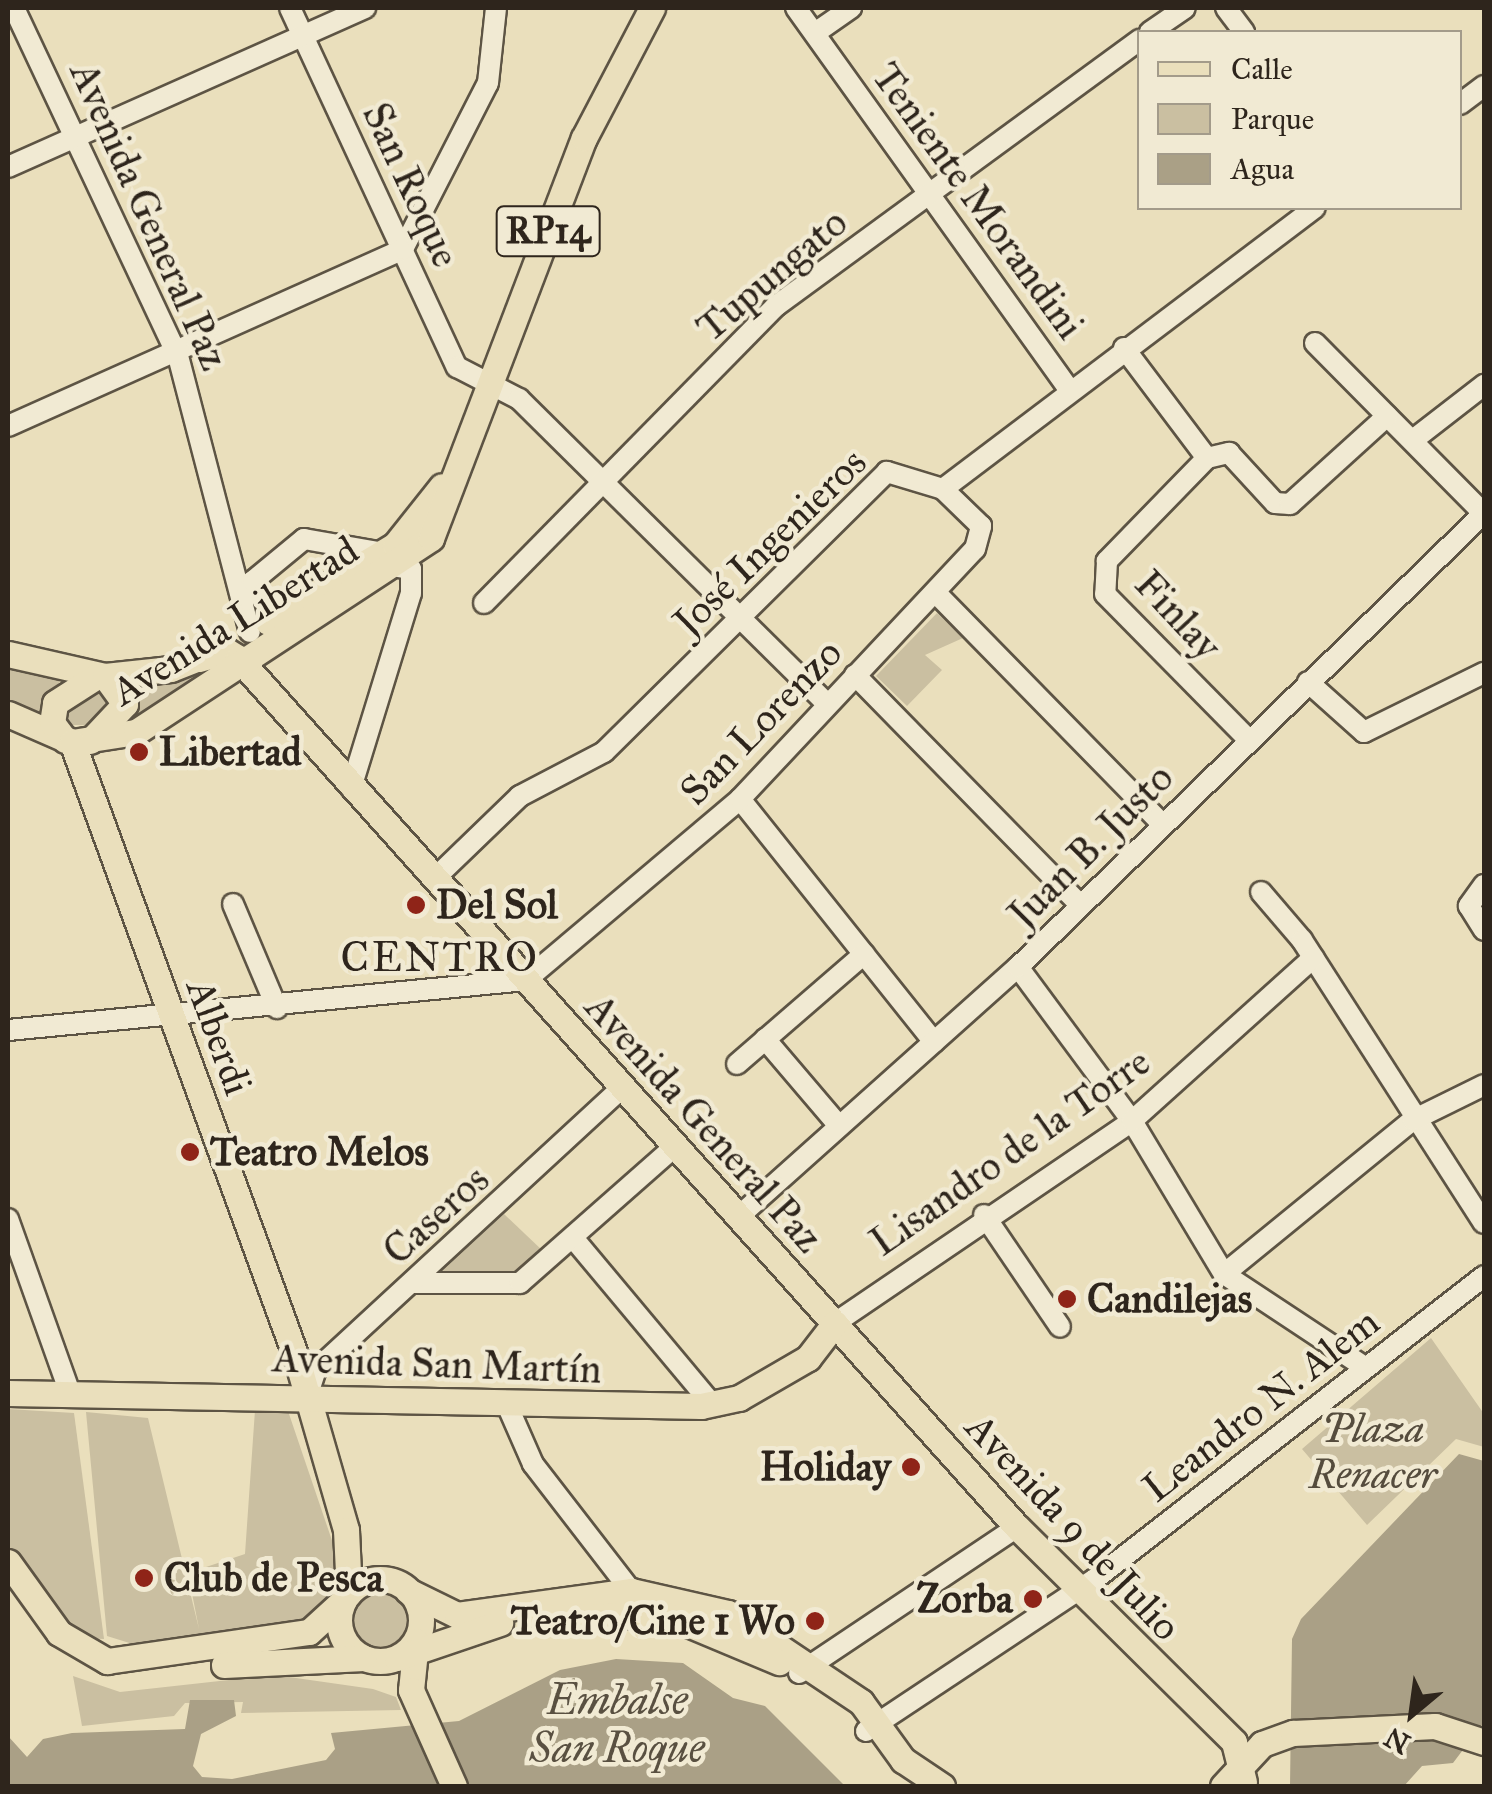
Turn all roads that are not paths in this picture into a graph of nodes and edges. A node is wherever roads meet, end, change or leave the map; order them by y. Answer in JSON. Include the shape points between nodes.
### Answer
{"nodes":[{"id":1,"x":14,"y":8,"type":"edge"},
{"id":2,"x":290,"y":8,"type":"edge"},
{"id":3,"x":366,"y":8,"type":"edge"},
{"id":4,"x":496,"y":8,"type":"edge"},
{"id":5,"x":652,"y":8,"type":"edge"},
{"id":6,"x":796,"y":8,"type":"edge"},
{"id":7,"x":851,"y":8,"type":"edge"},
{"id":8,"x":1184,"y":8,"type":"edge"},
{"id":9,"x":1226,"y":8,"type":"edge"},
{"id":10,"x":632,"y":11,"type":"edge"},
{"id":11,"x":1153,"y":30,"type":"edge"},
{"id":12,"x":1242,"y":30,"type":"edge"},
{"id":13,"x":814,"y":33,"type":"junction"},
{"id":14,"x":303,"y":36,"type":"junction"},
{"id":15,"x":1137,"y":42,"type":"edge"},
{"id":16,"x":611,"y":78,"type":"junction"},
{"id":17,"x":1484,"y":86,"type":"edge"},
{"id":18,"x":1462,"y":102,"type":"edge"},
{"id":19,"x":76,"y":139,"type":"junction"},
{"id":20,"x":8,"y":167,"type":"edge"},
{"id":21,"x":930,"y":193,"type":"junction"},
{"id":22,"x":1312,"y":210,"type":"edge"},
{"id":23,"x":403,"y":249,"type":"junction"},
{"id":24,"x":1316,"y":344,"type":"dead end"},
{"id":25,"x":1124,"y":348,"type":"junction"},
{"id":26,"x":178,"y":356,"type":"junction"},
{"id":27,"x":486,"y":385,"type":"junction"},
{"id":28,"x":1484,"y":385,"type":"edge"},
{"id":29,"x":1068,"y":386,"type":"junction"},
{"id":30,"x":1387,"y":416,"type":"junction"},
{"id":31,"x":8,"y":426,"type":"edge"},
{"id":32,"x":1412,"y":440,"type":"junction"},
{"id":33,"x":1207,"y":458,"type":"junction"},
{"id":34,"x":603,"y":482,"type":"junction"},
{"id":35,"x":943,"y":488,"type":"junction"},
{"id":36,"x":1484,"y":514,"type":"edge"},
{"id":37,"x":437,"y":530,"type":"junction"},
{"id":38,"x":388,"y":559,"type":"junction"},
{"id":39,"x":935,"y":592,"type":"junction"},
{"id":40,"x":247,"y":593,"type":"junction"},
{"id":41,"x":411,"y":594,"type":"junction"},
{"id":42,"x":484,"y":603,"type":"dead end"},
{"id":43,"x":284,"y":613,"type":"junction"},
{"id":44,"x":742,"y":617,"type":"junction"},
{"id":45,"x":250,"y":632,"type":"junction"},
{"id":46,"x":8,"y":654,"type":"edge"},
{"id":47,"x":238,"y":658,"type":"junction"},
{"id":48,"x":199,"y":659,"type":"junction"},
{"id":49,"x":1484,"y":673,"type":"edge"},
{"id":50,"x":855,"y":675,"type":"junction"},
{"id":51,"x":101,"y":676,"type":"junction"},
{"id":52,"x":1308,"y":682,"type":"junction"},
{"id":53,"x":826,"y":704,"type":"junction"},
{"id":54,"x":8,"y":714,"type":"edge"},
{"id":55,"x":1249,"y":740,"type":"junction"},
{"id":56,"x":72,"y":741,"type":"junction"},
{"id":57,"x":351,"y":788,"type":"junction"},
{"id":58,"x":740,"y":799,"type":"junction"},
{"id":59,"x":1162,"y":824,"type":"junction"},
{"id":60,"x":434,"y":879,"type":"junction"},
{"id":61,"x":1484,"y":886,"type":"edge"},
{"id":62,"x":1261,"y":892,"type":"dead end"},
{"id":63,"x":233,"y":904,"type":"dead end"},
{"id":64,"x":1080,"y":906,"type":"junction"},
{"id":65,"x":1484,"y":930,"type":"edge"},
{"id":66,"x":864,"y":954,"type":"junction"},
{"id":67,"x":1313,"y":958,"type":"junction"},
{"id":68,"x":1018,"y":967,"type":"junction"},
{"id":69,"x":526,"y":980,"type":"junction"},
{"id":70,"x":277,"y":1008,"type":"junction"},
{"id":71,"x":171,"y":1016,"type":"junction"},
{"id":72,"x":8,"y":1030,"type":"edge"},
{"id":73,"x":765,"y":1038,"type":"junction"},
{"id":74,"x":934,"y":1042,"type":"junction"},
{"id":75,"x":737,"y":1064,"type":"dead end"},
{"id":76,"x":1484,"y":1085,"type":"edge"},
{"id":77,"x":621,"y":1089,"type":"junction"},
{"id":78,"x":1413,"y":1120,"type":"junction"},
{"id":79,"x":1132,"y":1121,"type":"junction"},
{"id":80,"x":840,"y":1126,"type":"junction"},
{"id":81,"x":674,"y":1146,"type":"junction"},
{"id":82,"x":984,"y":1214,"type":"junction"},
{"id":83,"x":737,"y":1218,"type":"junction"},
{"id":84,"x":8,"y":1219,"type":"edge"},
{"id":85,"x":1484,"y":1223,"type":"edge"},
{"id":86,"x":574,"y":1239,"type":"junction"},
{"id":87,"x":1224,"y":1274,"type":"junction"},
{"id":88,"x":1484,"y":1276,"type":"edge"},
{"id":89,"x":414,"y":1283,"type":"junction"},
{"id":90,"x":835,"y":1323,"type":"junction"},
{"id":91,"x":1060,"y":1327,"type":"dead end"},
{"id":92,"x":1363,"y":1366,"type":"junction"},
{"id":93,"x":8,"y":1392,"type":"edge"},
{"id":94,"x":70,"y":1392,"type":"junction"},
{"id":95,"x":308,"y":1398,"type":"junction"},
{"id":96,"x":713,"y":1405,"type":"junction"},
{"id":97,"x":508,"y":1407,"type":"junction"},
{"id":98,"x":1018,"y":1526,"type":"junction"},
{"id":99,"x":346,"y":1530,"type":"junction"},
{"id":100,"x":8,"y":1562,"type":"edge"},
{"id":101,"x":400,"y":1586,"type":"junction"},
{"id":102,"x":1080,"y":1588,"type":"junction"},
{"id":103,"x":8,"y":1589,"type":"edge"},
{"id":104,"x":347,"y":1597,"type":"junction"},
{"id":105,"x":628,"y":1601,"type":"junction"},
{"id":106,"x":408,"y":1652,"type":"junction"},
{"id":107,"x":367,"y":1659,"type":"junction"},
{"id":108,"x":804,"y":1668,"type":"junction"},
{"id":109,"x":412,"y":1690,"type":"junction"},
{"id":110,"x":873,"y":1726,"type":"junction"},
{"id":111,"x":1299,"y":1735,"type":"junction"},
{"id":112,"x":1225,"y":1736,"type":"junction"},
{"id":113,"x":1484,"y":1742,"type":"edge"},
{"id":114,"x":1238,"y":1779,"type":"edge"},
{"id":115,"x":454,"y":1786,"type":"edge"},
{"id":116,"x":909,"y":1786,"type":"edge"},
{"id":117,"x":942,"y":1786,"type":"edge"}],
"edges":[{"from":1,"to":19,"type":"street","name":"Avenida General Paz"},
{"from":2,"to":14,"type":"street","name":"San Roque"},
{"from":3,"to":14,"type":"street"},
{"from":4,"to":23,"type":"street","via":[[488,84]]},
{"from":5,"to":16,"type":"main road","number":"RP14"},
{"from":6,"to":13,"type":"street","name":"Teniente Morandini"},
{"from":7,"to":13,"type":"street"},
{"from":8,"to":11,"type":"street"},
{"from":9,"to":12,"type":"street"},
{"from":10,"to":16,"type":"main road"},
{"from":10,"to":27,"type":"main road","number":"RP14","via":[[560,158]]},
{"from":13,"to":21,"type":"street","name":"Teniente Morandini"},
{"from":14,"to":19,"type":"street"},
{"from":14,"to":23,"type":"street","name":"San Roque"},
{"from":15,"to":21,"type":"street","name":"Tupungato"},
{"from":16,"to":27,"type":"main road","number":"RP14"},
{"from":17,"to":18,"type":"street"},
{"from":19,"to":20,"type":"street"},
{"from":19,"to":26,"type":"street","name":"Avenida General Paz"},
{"from":21,"to":29,"type":"street","name":"Teniente Morandini"},
{"from":21,"to":34,"type":"street","name":"Tupungato","via":[[776,306]]},
{"from":22,"to":25,"type":"street"},
{"from":23,"to":26,"type":"street"},
{"from":23,"to":27,"type":"street","name":"San Roque","via":[[448,351]]},
{"from":24,"to":30,"type":"street"},
{"from":25,"to":29,"type":"street"},
{"from":25,"to":33,"type":"street"},
{"from":26,"to":31,"type":"street"},
{"from":26,"to":40,"type":"street","name":"Avenida General Paz"},
{"from":27,"to":34,"type":"street","name":"San Roque","via":[[519,399]]},
{"from":27,"to":37,"type":"main road","number":"RP14"},
{"from":27,"to":38,"type":"main road","number":"RP14","via":[[434,503]]},
{"from":28,"to":32,"type":"street"},
{"from":29,"to":35,"type":"street"},
{"from":30,"to":32,"type":"street"},
{"from":30,"to":33,"type":"street","via":[[1290,504],[1275,502],[1228,453]]},
{"from":32,"to":36,"type":"street"},
{"from":33,"to":55,"type":"street","name":"Finlay","via":[[1107,562],[1103,584]]},
{"from":34,"to":42,"type":"street","name":"Tupungato"},
{"from":34,"to":44,"type":"street","name":"San Roque"},
{"from":35,"to":39,"type":"street","name":"San Lorenzo","via":[[981,526],[981,540]]},
{"from":35,"to":44,"type":"street","name":"José Ingenieros","via":[[887,472]]},
{"from":36,"to":52,"type":"street","name":"Juan B. Justo"},
{"from":37,"to":38,"type":"main road","name":"Avenida Libertad","number":"RP14"},
{"from":37,"to":41,"type":"street"},
{"from":38,"to":40,"type":"street","via":[[315,537]]},
{"from":38,"to":41,"type":"street","via":[[411,569]]},
{"from":38,"to":43,"type":"main road","name":"Avenida Libertad","number":"RP14"},
{"from":38,"to":47,"type":"main road","name":"Avenida Libertad","number":"RP14"},
{"from":39,"to":50,"type":"street","name":"San Lorenzo"},
{"from":39,"to":59,"type":"street"},
{"from":40,"to":43,"type":"street"},
{"from":40,"to":45,"type":"street","name":"Avenida General Paz"},
{"from":41,"to":57,"type":"street"},
{"from":43,"to":45,"type":"main road","name":"Avenida Libertad","number":"RP14"},
{"from":44,"to":53,"type":"street","name":"San Roque"},
{"from":44,"to":60,"type":"street","name":"José Ingenieros","via":[[604,752],[520,796]]},
{"from":45,"to":47,"type":"main road"},
{"from":45,"to":48,"type":"main road","name":"Avenida Libertad","number":"RP14"},
{"from":46,"to":51,"type":"main road","name":"Avenida Libertad","number":"RP14"},
{"from":47,"to":48,"type":"main road","via":[[227,651]]},
{"from":47,"to":56,"type":"main road","name":"Avenida Libertad","number":"RP14","via":[[136,732]]},
{"from":47,"to":57,"type":"main road","name":"Avenida General Paz"},
{"from":48,"to":51,"type":"main road","name":"Avenida Libertad","number":"RP14"},
{"from":49,"to":52,"type":"street","via":[[1364,732]]},
{"from":50,"to":53,"type":"street","name":"San Lorenzo"},
{"from":50,"to":64,"type":"street"},
{"from":51,"to":56,"type":"main road","number":"RP14","via":[[55,703],[52,723]]},
{"from":51,"to":56,"type":"main road","via":[[122,688],[122,710],[104,733]]},
{"from":52,"to":55,"type":"street","name":"Juan B. Justo"},
{"from":53,"to":58,"type":"street","name":"San Lorenzo"},
{"from":54,"to":56,"type":"main road"},
{"from":55,"to":59,"type":"street","name":"Juan B. Justo"},
{"from":56,"to":71,"type":"main road","name":"Alberdi"},
{"from":57,"to":60,"type":"main road","name":"Avenida General Paz"},
{"from":58,"to":66,"type":"street"},
{"from":58,"to":69,"type":"street","name":"San Lorenzo"},
{"from":59,"to":64,"type":"street","name":"Juan B. Justo"},
{"from":60,"to":69,"type":"main road","name":"Avenida General Paz"},
{"from":61,"to":65,"type":"street","via":[[1469,906]]},
{"from":62,"to":67,"type":"street"},
{"from":63,"to":70,"type":"street"},
{"from":64,"to":68,"type":"street","name":"Juan B. Justo"},
{"from":66,"to":73,"type":"street"},
{"from":66,"to":74,"type":"street"},
{"from":67,"to":78,"type":"street"},
{"from":67,"to":79,"type":"street","name":"Lisandro de la Torre"},
{"from":68,"to":74,"type":"street","name":"Juan B. Justo"},
{"from":68,"to":79,"type":"street"},
{"from":69,"to":70,"type":"street"},
{"from":69,"to":77,"type":"main road","name":"Avenida General Paz"},
{"from":70,"to":71,"type":"street"},
{"from":71,"to":72,"type":"street"},
{"from":71,"to":95,"type":"main road","name":"Alberdi"},
{"from":73,"to":75,"type":"street"},
{"from":73,"to":80,"type":"street"},
{"from":74,"to":80,"type":"street","name":"Juan B. Justo"},
{"from":76,"to":78,"type":"street"},
{"from":77,"to":81,"type":"main road","name":"Avenida General Paz"},
{"from":77,"to":89,"type":"street","name":"Caseros"},
{"from":78,"to":85,"type":"street"},
{"from":78,"to":87,"type":"street"},
{"from":79,"to":82,"type":"street","name":"Lisandro de la Torre"},
{"from":79,"to":87,"type":"street"},
{"from":80,"to":83,"type":"street","name":"Juan B. Justo"},
{"from":81,"to":83,"type":"main road","name":"Avenida General Paz"},
{"from":81,"to":86,"type":"street"},
{"from":82,"to":90,"type":"street","name":"Lisandro de la Torre"},
{"from":82,"to":91,"type":"street"},
{"from":83,"to":90,"type":"main road","name":"Avenida General Paz"},
{"from":84,"to":94,"type":"street"},
{"from":86,"to":89,"type":"street","via":[[520,1282]]},
{"from":86,"to":96,"type":"street"},
{"from":87,"to":92,"type":"street"},
{"from":88,"to":92,"type":"street","name":"Leandro N. Alem"},
{"from":89,"to":95,"type":"street","name":"Caseros","via":[[316,1370]]},
{"from":90,"to":96,"type":"main road","name":"Avenida San Martín","via":[[808,1358]]},
{"from":90,"to":98,"type":"main road","name":"Avenida 9 de Julio"},
{"from":92,"to":102,"type":"street","name":"Leandro N. Alem"},
{"from":93,"to":94,"type":"main road","name":"Avenida San Martín"},
{"from":94,"to":95,"type":"main road","name":"Avenida San Martín"},
{"from":95,"to":97,"type":"main road","name":"Avenida San Martín"},
{"from":95,"to":99,"type":"main road","name":"Alberdi"},
{"from":96,"to":97,"type":"main road","name":"Avenida San Martín"},
{"from":97,"to":105,"type":"street","via":[[532,1464]]},
{"from":98,"to":102,"type":"main road","name":"Avenida 9 de Julio"},
{"from":98,"to":108,"type":"street"},
{"from":99,"to":101,"type":"main road","name":"Alberdi"},
{"from":99,"to":104,"type":"main road","name":"Alberdi"},
{"from":100,"to":104,"type":"main road","via":[[71,1643],[124,1663],[309,1632]]},
{"from":101,"to":104,"type":"main road"},
{"from":101,"to":105,"type":"main road","via":[[457,1614]]},
{"from":101,"to":106,"type":"main road","via":[[420,1610]]},
{"from":102,"to":110,"type":"street","name":"Leandro N. Alem"},
{"from":102,"to":112,"type":"main road","name":"Avenida 9 de Julio"},
{"from":103,"to":107,"type":"main road","via":[[51,1646],[113,1676]]},
{"from":104,"to":107,"type":"main road","via":[[343,1638]]},
{"from":105,"to":106,"type":"main road","via":[[497,1624]]},
{"from":105,"to":108,"type":"main road","via":[[692,1620]]},
{"from":106,"to":107,"type":"main road"},
{"from":106,"to":109,"type":"main road"},
{"from":107,"to":109,"type":"main road"},
{"from":108,"to":110,"type":"main road"},
{"from":109,"to":115,"type":"main road"},
{"from":110,"to":116,"type":"main road"},
{"from":110,"to":117,"type":"main road","via":[[903,1760]]},
{"from":111,"to":112,"type":"main road"},
{"from":111,"to":113,"type":"main road","via":[[1434,1726]]},
{"from":111,"to":114,"type":"main road"},
{"from":112,"to":114,"type":"main road","name":"Avenida 9 de Julio"}]}
